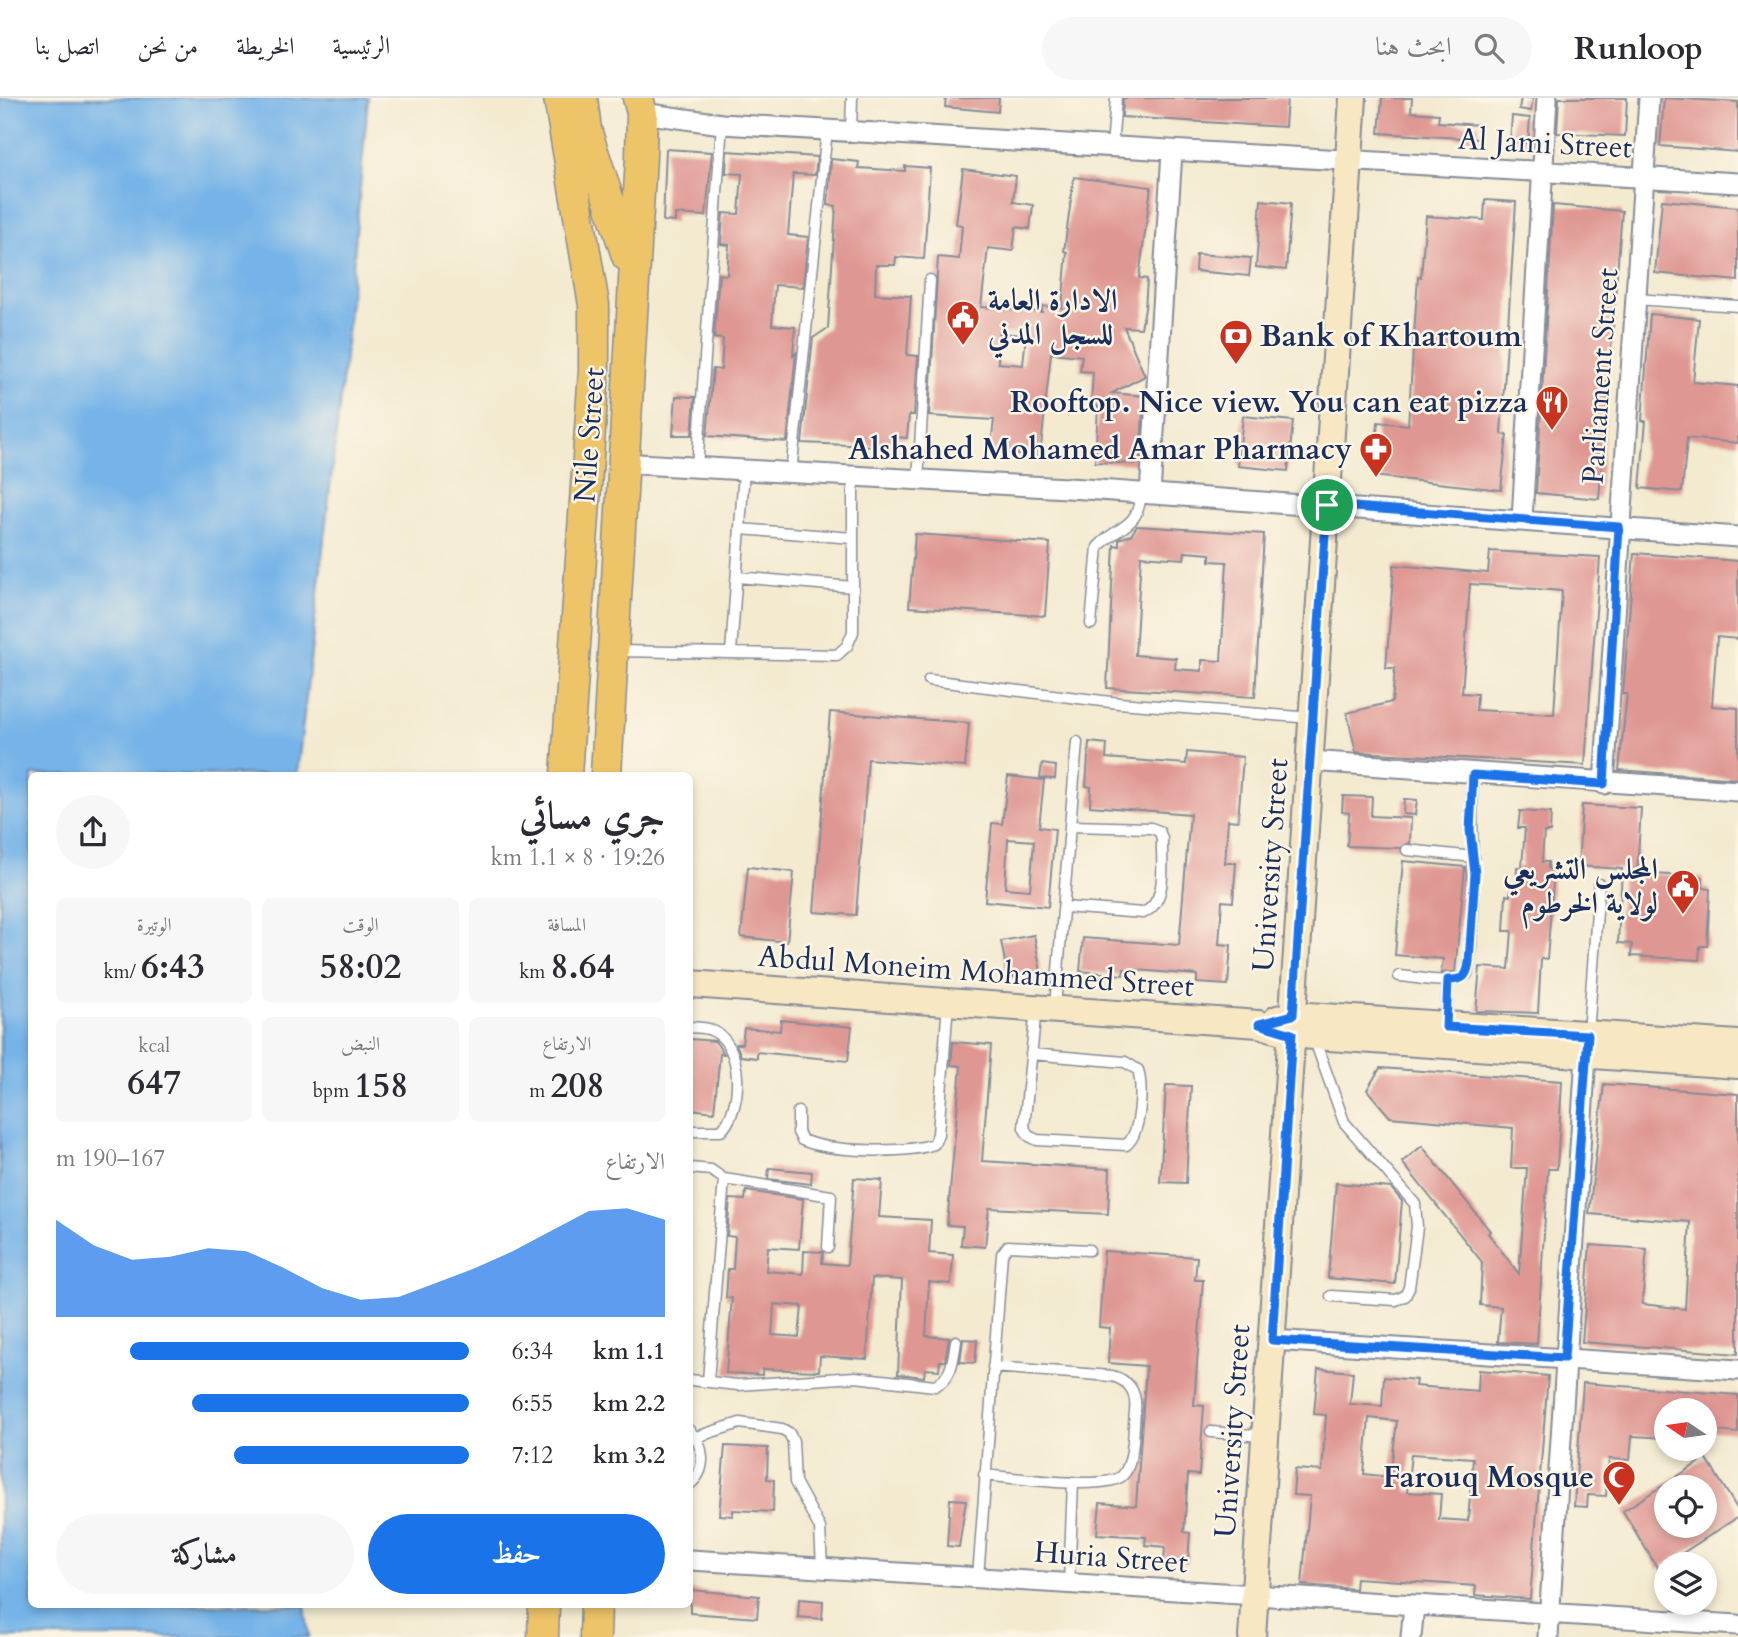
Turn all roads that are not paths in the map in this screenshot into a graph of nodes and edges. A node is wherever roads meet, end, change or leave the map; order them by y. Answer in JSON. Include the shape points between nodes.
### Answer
{"nodes":[{"id":1,"x":559,"y":98,"type":"edge"},
{"id":2,"x":582,"y":98,"type":"edge"},
{"id":3,"x":852,"y":98,"type":"edge"},
{"id":4,"x":1116,"y":98,"type":"edge"},
{"id":5,"x":1353,"y":98,"type":"edge"},
{"id":6,"x":1547,"y":98,"type":"edge"},
{"id":7,"x":1649,"y":98,"type":"edge"},
{"id":8,"x":641,"y":103,"type":"edge"},
{"id":9,"x":722,"y":124,"type":"junction"},
{"id":10,"x":828,"y":130,"type":"junction"},
{"id":11,"x":851,"y":131,"type":"junction"},
{"id":12,"x":1112,"y":147,"type":"junction"},
{"id":13,"x":1172,"y":152,"type":"junction"},
{"id":14,"x":1350,"y":161,"type":"junction"},
{"id":15,"x":1543,"y":174,"type":"junction"},
{"id":16,"x":1644,"y":178,"type":"junction"},
{"id":17,"x":1738,"y":183,"type":"edge"},
{"id":18,"x":633,"y":276,"type":"junction"},
{"id":19,"x":930,"y":280,"type":"dead end"},
{"id":20,"x":1635,"y":299,"type":"junction"},
{"id":21,"x":1738,"y":306,"type":"edge"},
{"id":22,"x":621,"y":463,"type":"junction"},
{"id":23,"x":697,"y":468,"type":"junction"},
{"id":24,"x":744,"y":471,"type":"junction"},
{"id":25,"x":791,"y":474,"type":"junction"},
{"id":26,"x":853,"y":476,"type":"junction"},
{"id":27,"x":918,"y":480,"type":"junction"},
{"id":28,"x":1145,"y":494,"type":"junction"},
{"id":29,"x":1327,"y":505,"type":"junction"},
{"id":30,"x":1522,"y":519,"type":"junction"},
{"id":31,"x":1619,"y":527,"type":"junction"},
{"id":32,"x":740,"y":529,"type":"junction"},
{"id":33,"x":1738,"y":537,"type":"edge"},
{"id":34,"x":853,"y":538,"type":"junction"},
{"id":35,"x":737,"y":577,"type":"junction"},
{"id":36,"x":853,"y":587,"type":"junction"},
{"id":37,"x":1091,"y":624,"type":"dead end"},
{"id":38,"x":613,"y":650,"type":"junction"},
{"id":39,"x":731,"y":653,"type":"junction"},
{"id":40,"x":929,"y":680,"type":"dead end"},
{"id":41,"x":1313,"y":718,"type":"junction"},
{"id":42,"x":567,"y":741,"type":"junction"},
{"id":43,"x":1077,"y":742,"type":"dead end"},
{"id":44,"x":1310,"y":761,"type":"junction"},
{"id":45,"x":606,"y":765,"type":"edge"},
{"id":46,"x":566,"y":772,"type":"edge"},
{"id":47,"x":1473,"y":775,"type":"junction"},
{"id":48,"x":1604,"y":784,"type":"junction"},
{"id":49,"x":1738,"y":791,"type":"edge"},
{"id":50,"x":1069,"y":826,"type":"junction"},
{"id":51,"x":1407,"y":850,"type":"dead end"},
{"id":52,"x":1474,"y":857,"type":"junction"},
{"id":53,"x":1599,"y":884,"type":"dead end"},
{"id":54,"x":1064,"y":907,"type":"junction"},
{"id":55,"x":1399,"y":976,"type":"dead end"},
{"id":56,"x":1448,"y":980,"type":"junction"},
{"id":57,"x":693,"y":984,"type":"edge"},
{"id":58,"x":948,"y":1002,"type":"junction"},
{"id":59,"x":1045,"y":1008,"type":"junction"},
{"id":60,"x":693,"y":1027,"type":"edge"},
{"id":61,"x":1300,"y":1029,"type":"junction"},
{"id":62,"x":1445,"y":1036,"type":"junction"},
{"id":63,"x":1738,"y":1044,"type":"edge"},
{"id":64,"x":1587,"y":1045,"type":"junction"},
{"id":65,"x":1031,"y":1054,"type":"junction"},
{"id":66,"x":1738,"y":1065,"type":"edge"},
{"id":67,"x":798,"y":1112,"type":"dead end"},
{"id":68,"x":693,"y":1131,"type":"edge"},
{"id":69,"x":693,"y":1168,"type":"edge"},
{"id":70,"x":724,"y":1179,"type":"junction"},
{"id":71,"x":828,"y":1247,"type":"dead end"},
{"id":72,"x":1088,"y":1250,"type":"dead end"},
{"id":73,"x":1331,"y":1296,"type":"dead end"},
{"id":74,"x":1272,"y":1340,"type":"junction"},
{"id":75,"x":956,"y":1341,"type":"dead end"},
{"id":76,"x":1564,"y":1358,"type":"junction"},
{"id":77,"x":993,"y":1367,"type":"junction"},
{"id":78,"x":1738,"y":1370,"type":"edge"},
{"id":79,"x":693,"y":1380,"type":"edge"},
{"id":80,"x":708,"y":1381,"type":"junction"},
{"id":81,"x":1211,"y":1432,"type":"dead end"},
{"id":82,"x":693,"y":1434,"type":"edge"},
{"id":83,"x":1266,"y":1436,"type":"junction"},
{"id":84,"x":984,"y":1475,"type":"junction"},
{"id":85,"x":693,"y":1480,"type":"edge"},
{"id":86,"x":1073,"y":1482,"type":"junction"},
{"id":87,"x":693,"y":1560,"type":"edge"},
{"id":88,"x":822,"y":1567,"type":"junction"},
{"id":89,"x":978,"y":1578,"type":"junction"},
{"id":90,"x":1069,"y":1585,"type":"junction"},
{"id":91,"x":1255,"y":1596,"type":"junction"},
{"id":92,"x":1414,"y":1605,"type":"junction"},
{"id":93,"x":544,"y":1608,"type":"edge"},
{"id":94,"x":596,"y":1608,"type":"edge"},
{"id":95,"x":1549,"y":1613,"type":"junction"},
{"id":96,"x":1738,"y":1625,"type":"edge"},
{"id":97,"x":543,"y":1637,"type":"edge"},
{"id":98,"x":595,"y":1637,"type":"edge"},
{"id":99,"x":1252,"y":1637,"type":"edge"},
{"id":100,"x":1411,"y":1637,"type":"edge"},
{"id":101,"x":1548,"y":1637,"type":"edge"}],
"edges":[{"from":1,"to":42,"type":"main road","name":"Nile Street","via":[[594,305],[594,371]]},
{"from":2,"to":18,"type":"main road","via":[[586,130]]},
{"from":3,"to":11,"type":"lane"},
{"from":4,"to":12,"type":"lane"},
{"from":5,"to":14,"type":"main road","name":"University Street"},
{"from":6,"to":15,"type":"street"},
{"from":7,"to":16,"type":"street","name":"Parliament Street"},
{"from":8,"to":9,"type":"street","name":"Al Jami Street"},
{"from":8,"to":18,"type":"main road","name":"Nile Street"},
{"from":9,"to":10,"type":"street","name":"Al Jami Street"},
{"from":9,"to":23,"type":"lane"},
{"from":10,"to":11,"type":"street","name":"Al Jami Street"},
{"from":10,"to":25,"type":"lane"},
{"from":11,"to":12,"type":"street","name":"Al Jami Street"},
{"from":12,"to":13,"type":"street","name":"Al Jami Street"},
{"from":13,"to":14,"type":"street","name":"Al Jami Street"},
{"from":13,"to":28,"type":"street"},
{"from":14,"to":15,"type":"street","name":"Al Jami Street"},
{"from":14,"to":29,"type":"main road","name":"University Street"},
{"from":15,"to":16,"type":"street","name":"Al Jami Street"},
{"from":15,"to":30,"type":"street"},
{"from":16,"to":17,"type":"street","name":"Al Jami Street"},
{"from":16,"to":20,"type":"street","name":"Parliament Street"},
{"from":18,"to":22,"type":"main road","name":"Nile Street"},
{"from":19,"to":27,"type":"lane"},
{"from":20,"to":21,"type":"lane"},
{"from":20,"to":31,"type":"street","name":"Parliament Street"},
{"from":22,"to":23,"type":"street"},
{"from":22,"to":38,"type":"main road","name":"Nile Street"},
{"from":23,"to":24,"type":"street"},
{"from":24,"to":25,"type":"street"},
{"from":24,"to":32,"type":"lane"},
{"from":25,"to":26,"type":"street"},
{"from":26,"to":27,"type":"street"},
{"from":26,"to":34,"type":"lane"},
{"from":27,"to":28,"type":"street"},
{"from":28,"to":29,"type":"street"},
{"from":28,"to":37,"type":"lane","via":[[1135,520],[1098,547]]},
{"from":29,"to":30,"type":"street"},
{"from":29,"to":41,"type":"main road","name":"University Street"},
{"from":30,"to":31,"type":"street"},
{"from":31,"to":33,"type":"street"},
{"from":31,"to":48,"type":"street","name":"Parliament Street"},
{"from":32,"to":34,"type":"lane"},
{"from":32,"to":35,"type":"lane"},
{"from":34,"to":36,"type":"lane"},
{"from":35,"to":36,"type":"lane"},
{"from":35,"to":39,"type":"lane"},
{"from":36,"to":39,"type":"lane","via":[[853,632],[836,655]]},
{"from":38,"to":39,"type":"lane"},
{"from":38,"to":45,"type":"main road","name":"Nile Street"},
{"from":40,"to":41,"type":"lane","via":[[1119,703]]},
{"from":41,"to":44,"type":"main road","name":"University Street"},
{"from":42,"to":45,"type":"main road","via":[[575,732],[591,733],[599,739]]},
{"from":42,"to":46,"type":"main road","name":"Nile Street"},
{"from":43,"to":50,"type":"lane"},
{"from":44,"to":47,"type":"street"},
{"from":44,"to":61,"type":"main road","name":"University Street"},
{"from":47,"to":48,"type":"street"},
{"from":47,"to":52,"type":"lane","via":[[1470,830]]},
{"from":48,"to":49,"type":"street"},
{"from":50,"to":54,"type":"lane"},
{"from":50,"to":54,"type":"lane","via":[[1159,831],[1160,898],[1153,909],[1143,913]]},
{"from":51,"to":52,"type":"lane"},
{"from":52,"to":56,"type":"lane","via":[[1467,974],[1460,980]]},
{"from":53,"to":64,"type":"lane"},
{"from":54,"to":59,"type":"lane"},
{"from":55,"to":56,"type":"lane"},
{"from":56,"to":62,"type":"lane"},
{"from":57,"to":58,"type":"main road","name":"Abdul Moneim Mohammed Street"},
{"from":58,"to":59,"type":"main road","name":"Abdul Moneim Mohammed Street"},
{"from":58,"to":67,"type":"lane","via":[[938,1134],[933,1144],[890,1148],[813,1144],[802,1140],[798,1132]]},
{"from":59,"to":61,"type":"main road","name":"Abdul Moneim Mohammed Street"},
{"from":59,"to":65,"type":"lane"},
{"from":60,"to":68,"type":"lane","via":[[712,1030],[724,1040],[736,1071],[729,1124],[721,1131]]},
{"from":61,"to":62,"type":"main road","name":"Abdul Moneim Mohammed Street"},
{"from":61,"to":73,"type":"lane","via":[[1344,1122],[1415,1204],[1405,1296],[1396,1300]]},
{"from":61,"to":74,"type":"main road","name":"University Street"},
{"from":62,"to":64,"type":"main road","name":"Abdul Moneim Mohammed Street"},
{"from":63,"to":64,"type":"main road","name":"Abdul Moneim Mohammed Street"},
{"from":64,"to":66,"type":"main road","name":"Abdul Moneim Mohammed Street"},
{"from":64,"to":76,"type":"street"},
{"from":65,"to":65,"type":"lane","via":[[1024,1128],[1029,1136],[1126,1145],[1132,1141],[1138,1070],[1125,1062]]},
{"from":69,"to":70,"type":"lane","via":[[712,1170]]},
{"from":70,"to":71,"type":"lane","via":[[831,1196]]},
{"from":70,"to":80,"type":"lane"},
{"from":72,"to":77,"type":"lane","via":[[1008,1246],[1002,1254]]},
{"from":74,"to":76,"type":"street"},
{"from":74,"to":83,"type":"main road","name":"University Street"},
{"from":75,"to":80,"type":"lane","via":[[950,1372],[935,1386],[855,1377],[738,1385]]},
{"from":76,"to":78,"type":"street"},
{"from":76,"to":95,"type":"street"},
{"from":77,"to":84,"type":"lane"},
{"from":77,"to":86,"type":"lane","via":[[1112,1376],[1125,1380],[1132,1389],[1136,1401],[1123,1475],[1100,1483]]},
{"from":79,"to":80,"type":"lane"},
{"from":81,"to":83,"type":"lane"},
{"from":82,"to":85,"type":"lane","via":[[702,1451],[702,1466]]},
{"from":82,"to":88,"type":"lane","via":[[740,1423],[789,1433],[795,1482],[820,1528]]},
{"from":83,"to":91,"type":"main road","name":"University Street"},
{"from":84,"to":86,"type":"lane"},
{"from":84,"to":89,"type":"lane"},
{"from":86,"to":90,"type":"lane"},
{"from":87,"to":88,"type":"street","name":"Huria Street"},
{"from":88,"to":89,"type":"street","name":"Huria Street"},
{"from":89,"to":90,"type":"street","name":"Huria Street"},
{"from":90,"to":91,"type":"street","name":"Huria Street"},
{"from":91,"to":92,"type":"street","name":"Huria Street"},
{"from":91,"to":99,"type":"main road","name":"University Street"},
{"from":92,"to":95,"type":"street","name":"Huria Street"},
{"from":92,"to":100,"type":"street"},
{"from":93,"to":97,"type":"main road"},
{"from":94,"to":98,"type":"main road"},
{"from":95,"to":96,"type":"street","name":"Huria Street"},
{"from":95,"to":101,"type":"street"}]}
